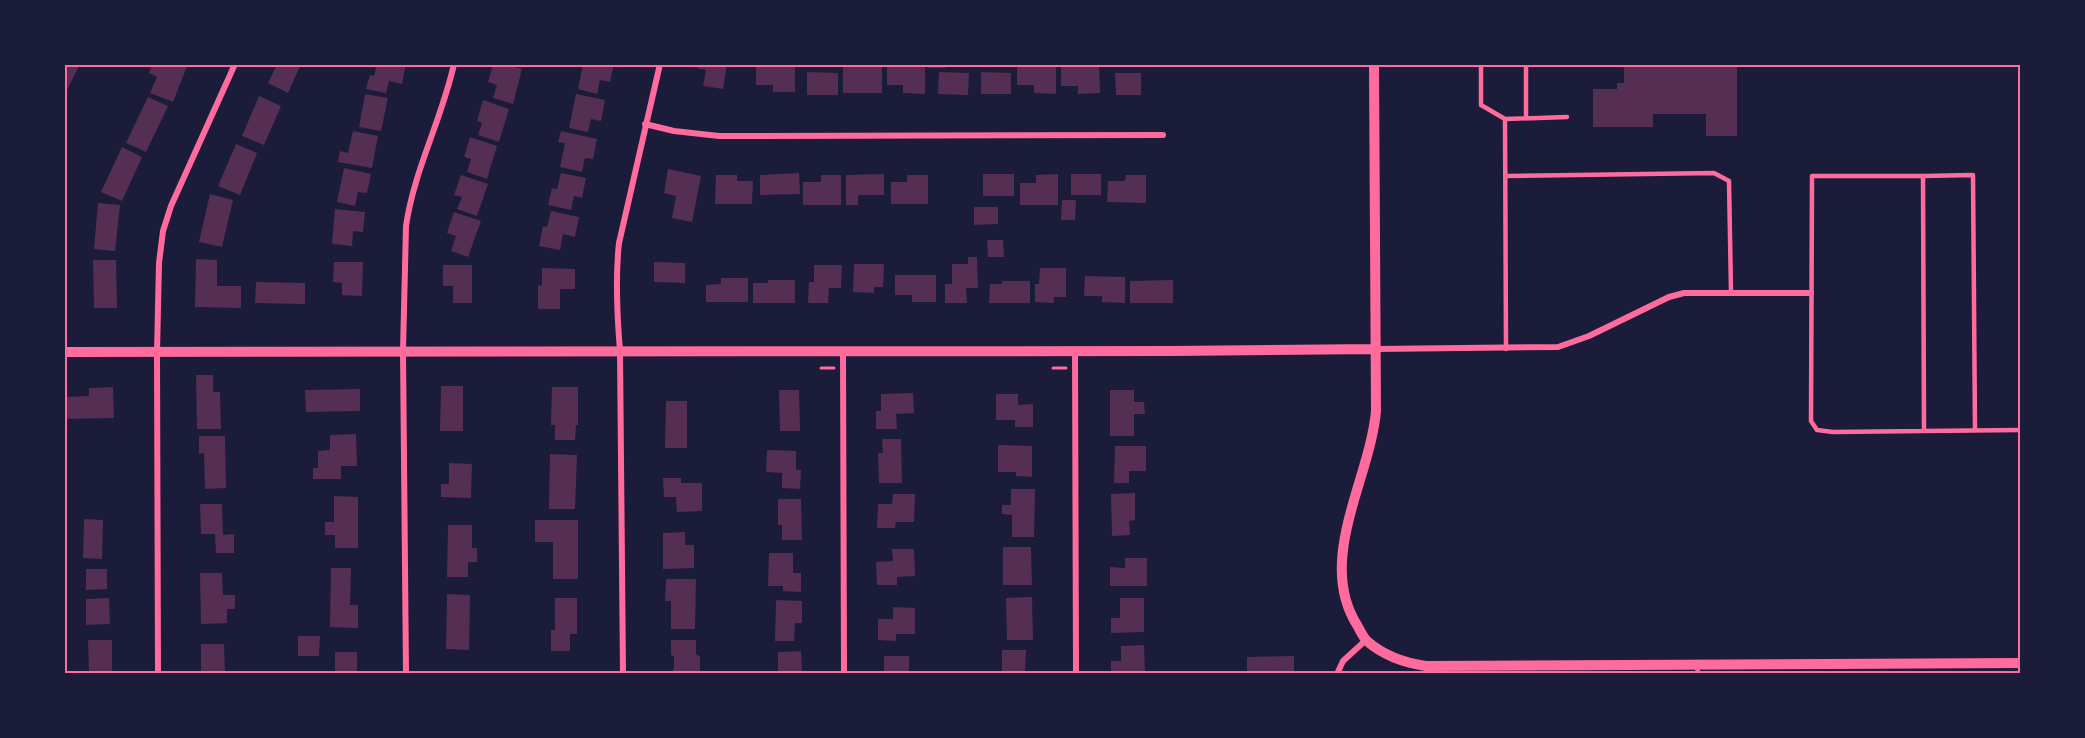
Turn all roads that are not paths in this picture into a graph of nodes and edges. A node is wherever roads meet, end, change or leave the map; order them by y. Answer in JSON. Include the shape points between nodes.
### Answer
{"nodes":[{"id":1,"x":235,"y":64,"type":"edge"},
{"id":2,"x":454,"y":64,"type":"edge"},
{"id":3,"x":660,"y":64,"type":"edge"},
{"id":4,"x":1374,"y":64,"type":"edge"},
{"id":5,"x":1481,"y":64,"type":"edge"},
{"id":6,"x":1526,"y":64,"type":"edge"},
{"id":7,"x":1526,"y":117,"type":"junction"},
{"id":8,"x":1567,"y":117,"type":"dead end"},
{"id":9,"x":1504,"y":119,"type":"junction"},
{"id":10,"x":645,"y":124,"type":"junction"},
{"id":11,"x":1163,"y":135,"type":"dead end"},
{"id":12,"x":1505,"y":176,"type":"junction"},
{"id":13,"x":1923,"y":176,"type":"junction"},
{"id":14,"x":1731,"y":292,"type":"junction"},
{"id":15,"x":1811,"y":293,"type":"junction"},
{"id":16,"x":1506,"y":348,"type":"junction"},
{"id":17,"x":1376,"y":349,"type":"junction"},
{"id":18,"x":404,"y":351,"type":"junction"},
{"id":19,"x":620,"y":351,"type":"junction"},
{"id":20,"x":843,"y":351,"type":"junction"},
{"id":21,"x":1075,"y":351,"type":"junction"},
{"id":22,"x":64,"y":352,"type":"edge"},
{"id":23,"x":157,"y":352,"type":"junction"},
{"id":24,"x":1924,"y":430,"type":"junction"},
{"id":25,"x":1975,"y":430,"type":"junction"},
{"id":26,"x":2020,"y":430,"type":"edge"},
{"id":27,"x":1366,"y":640,"type":"junction"},
{"id":28,"x":2020,"y":663,"type":"edge"},
{"id":29,"x":1947,"y":668,"type":"edge"},
{"id":30,"x":1697,"y":669,"type":"edge"},
{"id":31,"x":158,"y":674,"type":"edge"},
{"id":32,"x":406,"y":674,"type":"edge"},
{"id":33,"x":622,"y":674,"type":"edge"},
{"id":34,"x":843,"y":674,"type":"edge"},
{"id":35,"x":1076,"y":674,"type":"edge"},
{"id":36,"x":1337,"y":674,"type":"edge"}],
"edges":[{"from":1,"to":23,"type":"street","via":[[163,231]]},
{"from":2,"to":18,"type":"street","via":[[409,206],[404,250]]},
{"from":3,"to":10,"type":"street"},
{"from":4,"to":17,"type":"street"},
{"from":5,"to":9,"type":"lane","via":[[1481,105]]},
{"from":6,"to":7,"type":"lane"},
{"from":7,"to":8,"type":"lane"},
{"from":7,"to":9,"type":"lane"},
{"from":9,"to":12,"type":"lane"},
{"from":10,"to":11,"type":"street","via":[[719,136]]},
{"from":10,"to":19,"type":"street","via":[[617,261]]},
{"from":12,"to":14,"type":"lane","via":[[1714,173],[1729,181]]},
{"from":12,"to":16,"type":"lane"},
{"from":13,"to":15,"type":"lane","via":[[1812,176]]},
{"from":13,"to":24,"type":"lane"},
{"from":13,"to":25,"type":"lane","via":[[1973,175]]},
{"from":14,"to":15,"type":"street"},
{"from":14,"to":16,"type":"street","via":[[1669,297],[1558,347]]},
{"from":15,"to":24,"type":"lane","via":[[1811,421],[1817,430]]},
{"from":16,"to":17,"type":"street"},
{"from":17,"to":21,"type":"street"},
{"from":17,"to":27,"type":"street","via":[[1374,433],[1347,522],[1343,552],[1344,599]]},
{"from":18,"to":19,"type":"street"},
{"from":18,"to":23,"type":"street"},
{"from":18,"to":32,"type":"street"},
{"from":19,"to":20,"type":"street"},
{"from":19,"to":33,"type":"street"},
{"from":20,"to":21,"type":"street"},
{"from":20,"to":34,"type":"street"},
{"from":21,"to":35,"type":"street"},
{"from":22,"to":23,"type":"street"},
{"from":23,"to":31,"type":"street"},
{"from":24,"to":25,"type":"lane"},
{"from":25,"to":26,"type":"lane"},
{"from":27,"to":30,"type":"street","via":[[1398,659],[1426,666]]},
{"from":27,"to":36,"type":"street","via":[[1343,661]]},
{"from":28,"to":29,"type":"street"},
{"from":29,"to":30,"type":"street"}]}
